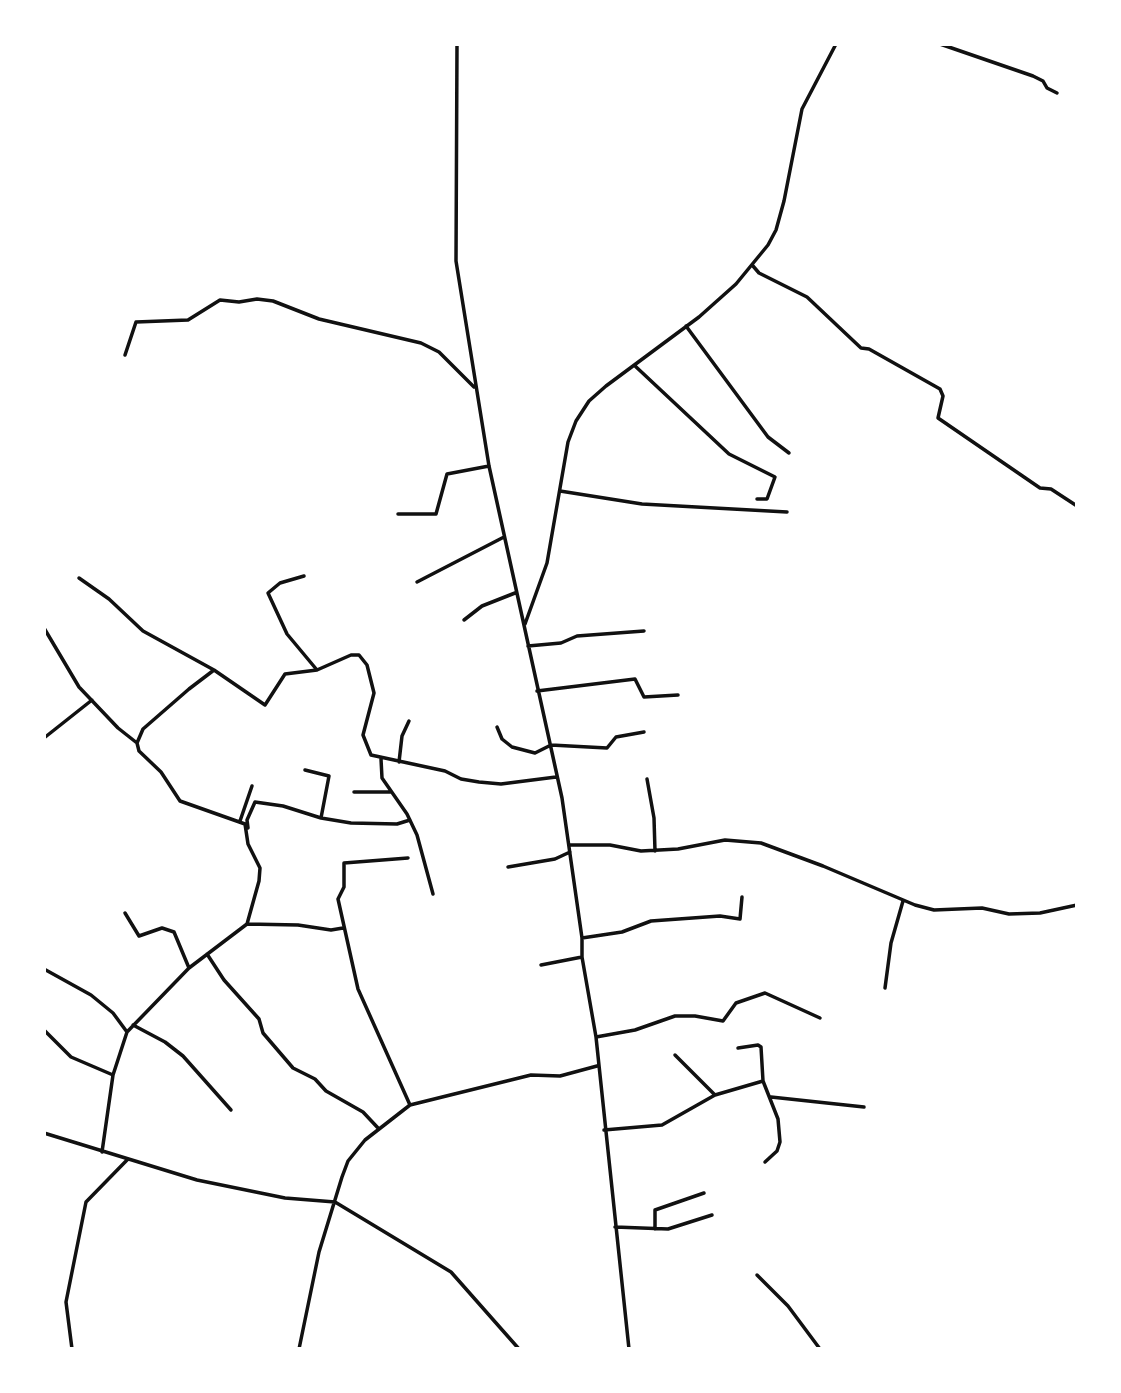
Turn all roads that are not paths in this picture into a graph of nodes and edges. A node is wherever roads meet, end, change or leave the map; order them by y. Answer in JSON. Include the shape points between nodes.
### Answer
{"nodes":[{"id":1,"x":457,"y":44,"type":"edge"},
{"id":2,"x":836,"y":44,"type":"edge"},
{"id":3,"x":940,"y":44,"type":"edge"},
{"id":4,"x":1057,"y":93,"type":"dead end"},
{"id":5,"x":753,"y":266,"type":"junction"},
{"id":6,"x":686,"y":327,"type":"junction"},
{"id":7,"x":125,"y":355,"type":"dead end"},
{"id":8,"x":634,"y":365,"type":"junction"},
{"id":9,"x":475,"y":389,"type":"junction"},
{"id":10,"x":789,"y":453,"type":"dead end"},
{"id":11,"x":489,"y":466,"type":"junction"},
{"id":12,"x":561,"y":491,"type":"junction"},
{"id":13,"x":757,"y":499,"type":"dead end"},
{"id":14,"x":1077,"y":506,"type":"edge"},
{"id":15,"x":787,"y":512,"type":"dead end"},
{"id":16,"x":398,"y":514,"type":"dead end"},
{"id":17,"x":505,"y":537,"type":"junction"},
{"id":18,"x":304,"y":576,"type":"dead end"},
{"id":19,"x":79,"y":578,"type":"dead end"},
{"id":20,"x":417,"y":582,"type":"dead end"},
{"id":21,"x":515,"y":593,"type":"junction"},
{"id":22,"x":464,"y":621,"type":"dead end"},
{"id":23,"x":524,"y":626,"type":"junction"},
{"id":24,"x":44,"y":628,"type":"edge"},
{"id":25,"x":644,"y":631,"type":"dead end"},
{"id":26,"x":528,"y":646,"type":"junction"},
{"id":27,"x":214,"y":670,"type":"junction"},
{"id":28,"x":317,"y":670,"type":"junction"},
{"id":29,"x":537,"y":691,"type":"junction"},
{"id":30,"x":678,"y":695,"type":"dead end"},
{"id":31,"x":92,"y":700,"type":"junction"},
{"id":32,"x":409,"y":721,"type":"dead end"},
{"id":33,"x":497,"y":727,"type":"dead end"},
{"id":34,"x":644,"y":732,"type":"dead end"},
{"id":35,"x":44,"y":738,"type":"edge"},
{"id":36,"x":137,"y":743,"type":"junction"},
{"id":37,"x":551,"y":745,"type":"junction"},
{"id":38,"x":381,"y":759,"type":"junction"},
{"id":39,"x":400,"y":762,"type":"junction"},
{"id":40,"x":305,"y":770,"type":"dead end"},
{"id":41,"x":557,"y":777,"type":"junction"},
{"id":42,"x":647,"y":779,"type":"dead end"},
{"id":43,"x":252,"y":786,"type":"dead end"},
{"id":44,"x":354,"y":792,"type":"dead end"},
{"id":45,"x":391,"y":792,"type":"junction"},
{"id":46,"x":321,"y":818,"type":"junction"},
{"id":47,"x":410,"y":820,"type":"junction"},
{"id":48,"x":240,"y":821,"type":"junction"},
{"id":49,"x":248,"y":832,"type":"junction"},
{"id":50,"x":569,"y":845,"type":"junction"},
{"id":51,"x":654,"y":851,"type":"junction"},
{"id":52,"x":570,"y":852,"type":"junction"},
{"id":53,"x":408,"y":858,"type":"dead end"},
{"id":54,"x":508,"y":867,"type":"dead end"},
{"id":55,"x":433,"y":894,"type":"dead end"},
{"id":56,"x":742,"y":897,"type":"dead end"},
{"id":57,"x":904,"y":901,"type":"junction"},
{"id":58,"x":1077,"y":905,"type":"edge"},
{"id":59,"x":125,"y":913,"type":"dead end"},
{"id":60,"x":247,"y":924,"type":"junction"},
{"id":61,"x":343,"y":928,"type":"junction"},
{"id":62,"x":582,"y":938,"type":"junction"},
{"id":63,"x":207,"y":954,"type":"junction"},
{"id":64,"x":582,"y":957,"type":"junction"},
{"id":65,"x":541,"y":965,"type":"dead end"},
{"id":66,"x":189,"y":968,"type":"junction"},
{"id":67,"x":44,"y":969,"type":"edge"},
{"id":68,"x":885,"y":988,"type":"dead end"},
{"id":69,"x":820,"y":1018,"type":"dead end"},
{"id":70,"x":133,"y":1025,"type":"junction"},
{"id":71,"x":44,"y":1030,"type":"edge"},
{"id":72,"x":127,"y":1032,"type":"junction"},
{"id":73,"x":596,"y":1037,"type":"junction"},
{"id":74,"x":738,"y":1048,"type":"dead end"},
{"id":75,"x":675,"y":1055,"type":"dead end"},
{"id":76,"x":597,"y":1066,"type":"junction"},
{"id":77,"x":113,"y":1075,"type":"junction"},
{"id":78,"x":763,"y":1081,"type":"junction"},
{"id":79,"x":715,"y":1096,"type":"junction"},
{"id":80,"x":771,"y":1097,"type":"junction"},
{"id":81,"x":410,"y":1105,"type":"junction"},
{"id":82,"x":864,"y":1107,"type":"dead end"},
{"id":83,"x":232,"y":1110,"type":"dead end"},
{"id":84,"x":378,"y":1128,"type":"junction"},
{"id":85,"x":604,"y":1130,"type":"junction"},
{"id":86,"x":44,"y":1133,"type":"edge"},
{"id":87,"x":102,"y":1152,"type":"junction"},
{"id":88,"x":128,"y":1159,"type":"junction"},
{"id":89,"x":765,"y":1162,"type":"dead end"},
{"id":90,"x":704,"y":1192,"type":"dead end"},
{"id":91,"x":335,"y":1202,"type":"junction"},
{"id":92,"x":712,"y":1215,"type":"dead end"},
{"id":93,"x":615,"y":1227,"type":"junction"},
{"id":94,"x":655,"y":1229,"type":"junction"},
{"id":95,"x":757,"y":1275,"type":"dead end"},
{"id":96,"x":72,"y":1349,"type":"edge"},
{"id":97,"x":299,"y":1349,"type":"edge"},
{"id":98,"x":519,"y":1349,"type":"edge"},
{"id":99,"x":629,"y":1349,"type":"edge"},
{"id":100,"x":821,"y":1349,"type":"edge"}],
"edges":[{"from":1,"to":9,"type":"street","via":[[454,229]]},
{"from":2,"to":5,"type":"street","via":[[802,109],[776,230]]},
{"from":3,"to":4,"type":"street","via":[[1033,76]]},
{"from":5,"to":6,"type":"street"},
{"from":5,"to":14,"type":"street","via":[[807,297],[861,348],[940,389],[938,418],[1040,488],[1051,489]]},
{"from":6,"to":8,"type":"street"},
{"from":6,"to":10,"type":"street","via":[[768,437]]},
{"from":7,"to":9,"type":"street","via":[[136,323],[188,320],[217,301],[257,299],[421,343],[439,352]]},
{"from":8,"to":12,"type":"street","via":[[589,401],[576,421]]},
{"from":8,"to":13,"type":"street","via":[[729,454],[775,477],[767,499]]},
{"from":9,"to":11,"type":"street"},
{"from":11,"to":16,"type":"street","via":[[447,474],[436,513]]},
{"from":11,"to":17,"type":"street"},
{"from":12,"to":15,"type":"street","via":[[642,504]]},
{"from":12,"to":23,"type":"street","via":[[547,563]]},
{"from":17,"to":20,"type":"street"},
{"from":17,"to":21,"type":"street"},
{"from":18,"to":28,"type":"street","via":[[280,583],[268,593],[287,634]]},
{"from":19,"to":27,"type":"street","via":[[143,631]]},
{"from":21,"to":22,"type":"street","via":[[482,606]]},
{"from":21,"to":23,"type":"street"},
{"from":23,"to":26,"type":"street"},
{"from":24,"to":31,"type":"street","via":[[60,659]]},
{"from":25,"to":26,"type":"street","via":[[577,636],[561,643]]},
{"from":26,"to":29,"type":"street"},
{"from":27,"to":28,"type":"street","via":[[265,705],[285,674]]},
{"from":27,"to":36,"type":"street","via":[[143,729]]},
{"from":28,"to":38,"type":"street","via":[[351,655],[364,659],[374,694],[363,735],[371,755]]},
{"from":29,"to":30,"type":"street","via":[[635,679],[644,697]]},
{"from":29,"to":37,"type":"street"},
{"from":31,"to":35,"type":"street"},
{"from":31,"to":36,"type":"street"},
{"from":32,"to":39,"type":"street","via":[[402,736]]},
{"from":33,"to":37,"type":"street","via":[[502,739],[519,750],[535,753]]},
{"from":34,"to":37,"type":"street","via":[[616,737],[607,748],[595,750]]},
{"from":36,"to":48,"type":"street","via":[[180,801]]},
{"from":37,"to":41,"type":"street"},
{"from":38,"to":39,"type":"street"},
{"from":38,"to":45,"type":"street","via":[[382,778]]},
{"from":39,"to":41,"type":"street","via":[[479,782]]},
{"from":40,"to":46,"type":"street","via":[[329,776]]},
{"from":41,"to":50,"type":"street"},
{"from":42,"to":51,"type":"street"},
{"from":43,"to":48,"type":"street"},
{"from":44,"to":45,"type":"street"},
{"from":45,"to":47,"type":"street"},
{"from":46,"to":47,"type":"street","via":[[381,825]]},
{"from":46,"to":49,"type":"street","via":[[255,802],[247,820]]},
{"from":47,"to":55,"type":"street"},
{"from":48,"to":49,"type":"street"},
{"from":49,"to":60,"type":"street","via":[[248,844],[260,868]]},
{"from":50,"to":51,"type":"street"},
{"from":50,"to":52,"type":"street"},
{"from":51,"to":57,"type":"street","via":[[725,840],[761,844]]},
{"from":52,"to":54,"type":"street"},
{"from":52,"to":62,"type":"street"},
{"from":53,"to":61,"type":"street","via":[[344,863],[344,887],[338,899]]},
{"from":56,"to":62,"type":"street","via":[[740,919],[710,916],[652,921],[622,932]]},
{"from":57,"to":58,"type":"street","via":[[934,910],[982,908],[1009,914],[1053,912]]},
{"from":57,"to":68,"type":"street","via":[[891,943]]},
{"from":59,"to":66,"type":"street","via":[[139,936],[162,928],[174,932]]},
{"from":60,"to":61,"type":"street"},
{"from":60,"to":63,"type":"street"},
{"from":61,"to":81,"type":"street","via":[[365,1007]]},
{"from":62,"to":64,"type":"street"},
{"from":63,"to":66,"type":"street"},
{"from":63,"to":84,"type":"street","via":[[293,1068],[363,1112]]},
{"from":64,"to":65,"type":"street"},
{"from":64,"to":73,"type":"street"},
{"from":66,"to":70,"type":"street"},
{"from":67,"to":72,"type":"street","via":[[91,995]]},
{"from":69,"to":73,"type":"street","via":[[765,993],[736,1003],[723,1021],[675,1016]]},
{"from":70,"to":72,"type":"street"},
{"from":70,"to":83,"type":"street","via":[[183,1056]]},
{"from":71,"to":77,"type":"street","via":[[71,1057]]},
{"from":72,"to":77,"type":"street"},
{"from":73,"to":76,"type":"street"},
{"from":74,"to":78,"type":"street","via":[[761,1047]]},
{"from":75,"to":79,"type":"street"},
{"from":76,"to":81,"type":"street","via":[[560,1076],[531,1075]]},
{"from":76,"to":85,"type":"street"},
{"from":77,"to":87,"type":"street"},
{"from":78,"to":79,"type":"street"},
{"from":78,"to":80,"type":"street"},
{"from":79,"to":85,"type":"street","via":[[662,1125]]},
{"from":80,"to":82,"type":"street"},
{"from":80,"to":89,"type":"street","via":[[780,1143]]},
{"from":81,"to":84,"type":"street"},
{"from":84,"to":91,"type":"street","via":[[348,1161]]},
{"from":85,"to":93,"type":"street"},
{"from":86,"to":87,"type":"street"},
{"from":87,"to":88,"type":"street"},
{"from":88,"to":91,"type":"street","via":[[197,1180],[285,1198]]},
{"from":88,"to":96,"type":"street","via":[[86,1202],[66,1303]]},
{"from":90,"to":94,"type":"street","via":[[655,1210]]},
{"from":91,"to":97,"type":"street","via":[[319,1252]]},
{"from":91,"to":98,"type":"street","via":[[451,1272]]},
{"from":92,"to":94,"type":"street","via":[[680,1227]]},
{"from":93,"to":94,"type":"street"},
{"from":93,"to":99,"type":"street"},
{"from":95,"to":100,"type":"street"}]}
